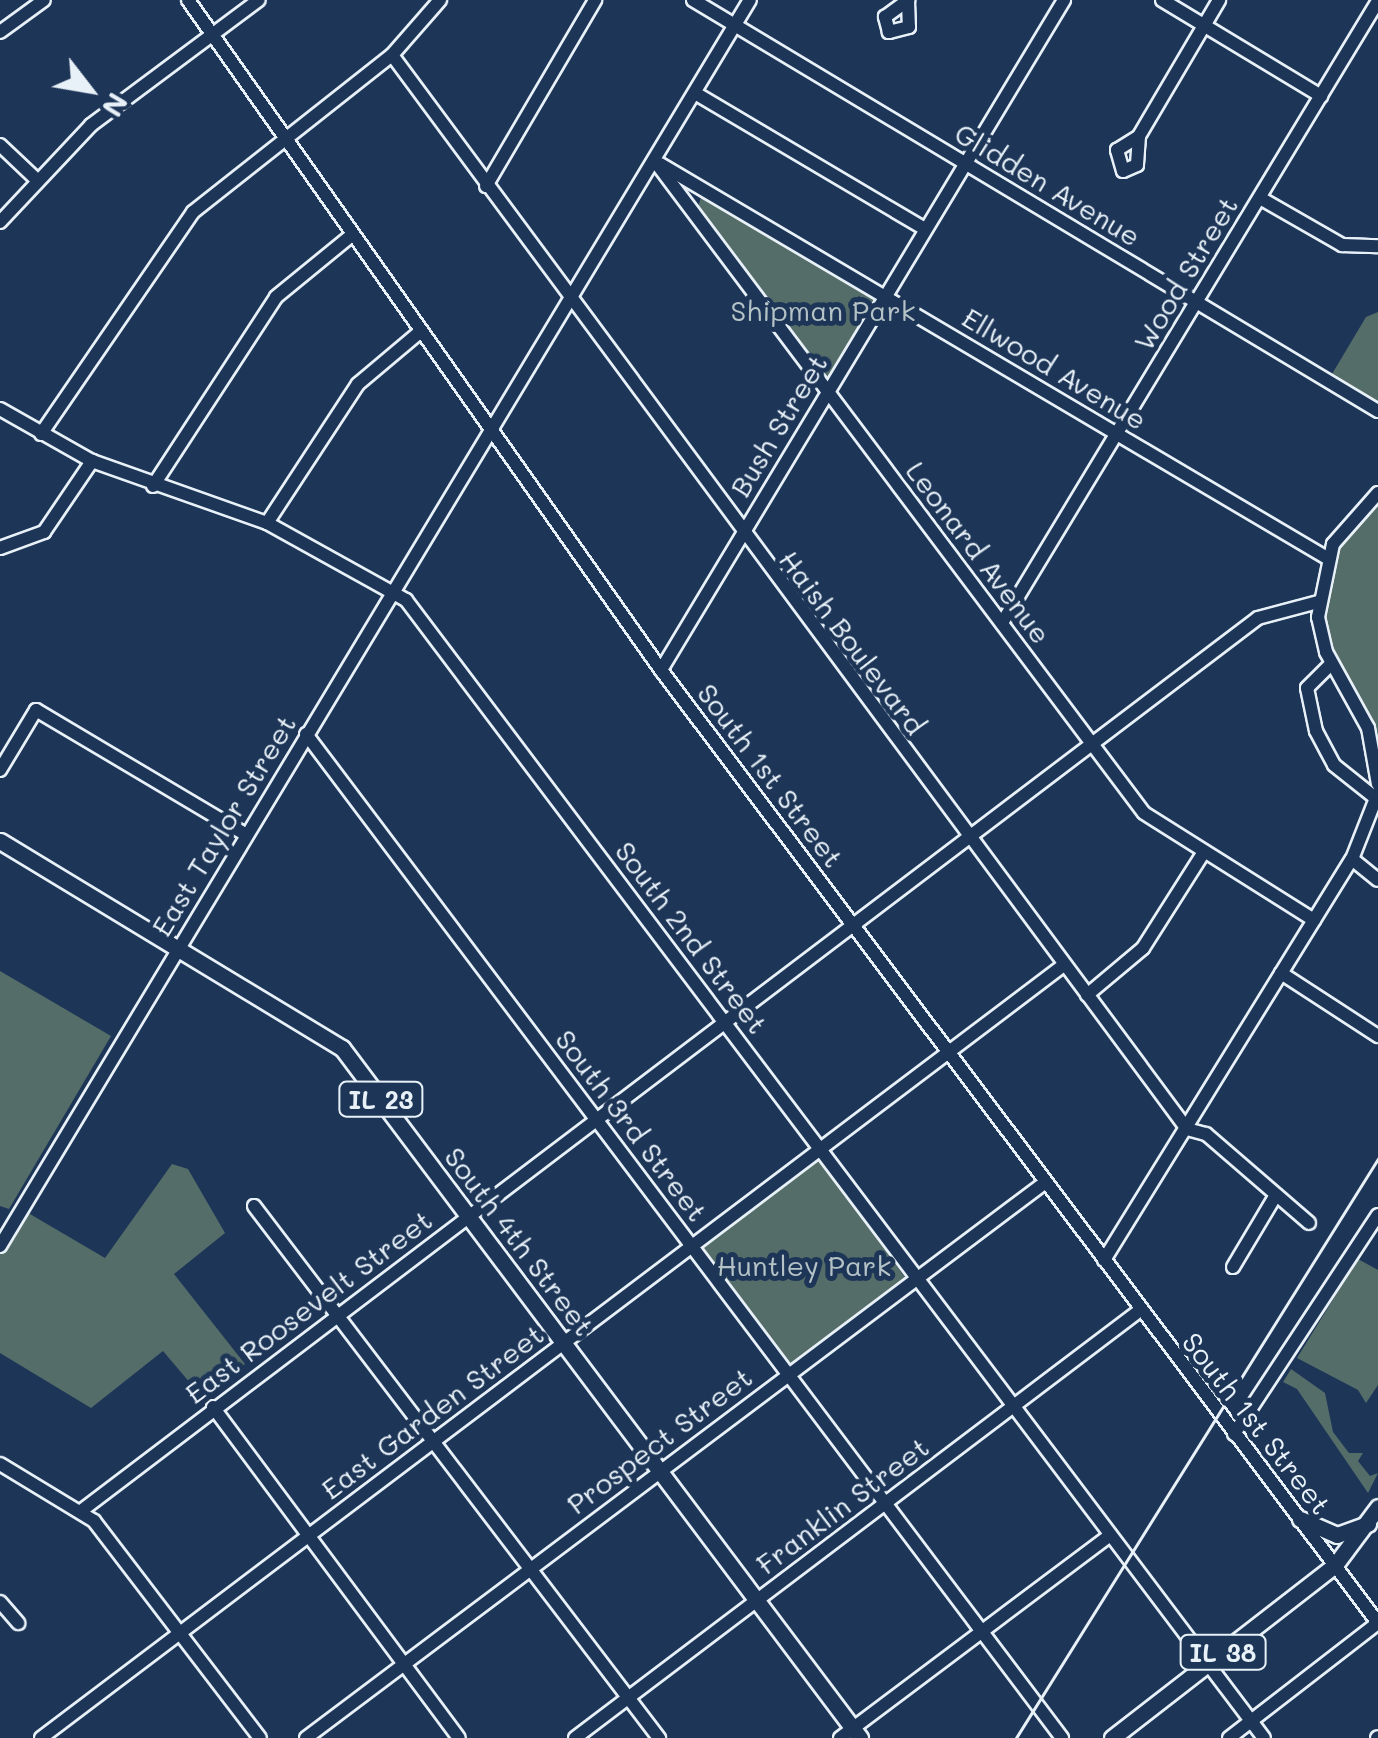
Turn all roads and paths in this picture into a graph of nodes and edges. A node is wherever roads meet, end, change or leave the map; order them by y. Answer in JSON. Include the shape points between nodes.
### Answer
{"nodes":[{"id":1,"x":44,"y":0,"type":"edge"},
{"id":2,"x":188,"y":0,"type":"edge"},
{"id":3,"x":259,"y":0,"type":"edge"},
{"id":4,"x":440,"y":0,"type":"edge"},
{"id":5,"x":596,"y":0,"type":"edge"},
{"id":6,"x":693,"y":0,"type":"edge"},
{"id":7,"x":750,"y":0,"type":"edge"},
{"id":8,"x":1064,"y":0,"type":"edge"},
{"id":9,"x":1162,"y":0,"type":"edge"},
{"id":10,"x":1219,"y":0,"type":"edge"},
{"id":11,"x":1378,"y":0,"type":"edge"},
{"id":12,"x":1204,"y":25,"type":"junction"},
{"id":13,"x":736,"y":26,"type":"junction"},
{"id":14,"x":0,"y":32,"type":"edge"},
{"id":15,"x":212,"y":34,"type":"junction"},
{"id":16,"x":392,"y":54,"type":"junction"},
{"id":17,"x":695,"y":94,"type":"junction"},
{"id":18,"x":1321,"y":96,"type":"junction"},
{"id":19,"x":1139,"y":136,"type":"dead end"},
{"id":20,"x":284,"y":137,"type":"junction"},
{"id":21,"x":0,"y":145,"type":"edge"},
{"id":22,"x":654,"y":160,"type":"junction"},
{"id":23,"x":964,"y":163,"type":"junction"},
{"id":24,"x":36,"y":179,"type":"junction"},
{"id":25,"x":486,"y":186,"type":"junction"},
{"id":26,"x":1260,"y":198,"type":"junction"},
{"id":27,"x":0,"y":222,"type":"edge"},
{"id":28,"x":925,"y":229,"type":"junction"},
{"id":29,"x":353,"y":234,"type":"junction"},
{"id":30,"x":1378,"y":246,"type":"edge"},
{"id":31,"x":884,"y":296,"type":"junction"},
{"id":32,"x":568,"y":302,"type":"junction"},
{"id":33,"x":1197,"y":302,"type":"junction"},
{"id":34,"x":421,"y":330,"type":"junction"},
{"id":35,"x":827,"y":393,"type":"junction"},
{"id":36,"x":0,"y":409,"type":"edge"},
{"id":37,"x":1378,"y":410,"type":"edge"},
{"id":38,"x":491,"y":431,"type":"junction"},
{"id":39,"x":42,"y":434,"type":"junction"},
{"id":40,"x":1116,"y":434,"type":"junction"},
{"id":41,"x":92,"y":461,"type":"junction"},
{"id":42,"x":153,"y":486,"type":"junction"},
{"id":43,"x":1378,"y":493,"type":"edge"},
{"id":44,"x":267,"y":523,"type":"junction"},
{"id":45,"x":741,"y":534,"type":"junction"},
{"id":46,"x":0,"y":548,"type":"edge"},
{"id":47,"x":1327,"y":558,"type":"junction"},
{"id":48,"x":392,"y":593,"type":"junction"},
{"id":49,"x":1318,"y":602,"type":"junction"},
{"id":50,"x":1002,"y":623,"type":"junction"},
{"id":51,"x":1331,"y":664,"type":"junction"},
{"id":52,"x":661,"y":670,"type":"junction"},
{"id":53,"x":306,"y":734,"type":"junction"},
{"id":54,"x":1092,"y":746,"type":"junction"},
{"id":55,"x":0,"y":770,"type":"edge"},
{"id":56,"x":1378,"y":784,"type":"edge"},
{"id":57,"x":1378,"y":793,"type":"edge"},
{"id":58,"x":1378,"y":800,"type":"edge"},
{"id":59,"x":245,"y":834,"type":"junction"},
{"id":60,"x":969,"y":838,"type":"junction"},
{"id":61,"x":0,"y":841,"type":"edge"},
{"id":62,"x":1204,"y":852,"type":"junction"},
{"id":63,"x":1352,"y":859,"type":"junction"},
{"id":64,"x":1378,"y":880,"type":"edge"},
{"id":65,"x":1314,"y":920,"type":"junction"},
{"id":66,"x":853,"y":925,"type":"junction"},
{"id":67,"x":178,"y":947,"type":"junction"},
{"id":68,"x":1064,"y":965,"type":"junction"},
{"id":69,"x":1281,"y":973,"type":"junction"},
{"id":70,"x":1087,"y":995,"type":"junction"},
{"id":71,"x":724,"y":1020,"type":"junction"},
{"id":72,"x":1378,"y":1036,"type":"edge"},
{"id":73,"x":951,"y":1055,"type":"junction"},
{"id":74,"x":594,"y":1121,"type":"junction"},
{"id":75,"x":1187,"y":1129,"type":"junction"},
{"id":76,"x":820,"y":1150,"type":"junction"},
{"id":77,"x":1043,"y":1184,"type":"junction"},
{"id":78,"x":1276,"y":1195,"type":"junction"},
{"id":79,"x":254,"y":1206,"type":"dead end"},
{"id":80,"x":1378,"y":1215,"type":"edge"},
{"id":81,"x":469,"y":1218,"type":"junction"},
{"id":82,"x":1310,"y":1224,"type":"dead end"},
{"id":83,"x":0,"y":1246,"type":"edge"},
{"id":84,"x":692,"y":1247,"type":"junction"},
{"id":85,"x":1104,"y":1260,"type":"junction"},
{"id":86,"x":1234,"y":1267,"type":"dead end"},
{"id":87,"x":916,"y":1278,"type":"junction"},
{"id":88,"x":1139,"y":1311,"type":"junction"},
{"id":89,"x":336,"y":1314,"type":"junction"},
{"id":90,"x":566,"y":1342,"type":"junction"},
{"id":91,"x":788,"y":1375,"type":"junction"},
{"id":92,"x":213,"y":1407,"type":"junction"},
{"id":93,"x":1014,"y":1408,"type":"junction"},
{"id":94,"x":1234,"y":1434,"type":"junction"},
{"id":95,"x":436,"y":1440,"type":"junction"},
{"id":96,"x":660,"y":1471,"type":"junction"},
{"id":97,"x":3,"y":1472,"type":"edge"},
{"id":98,"x":884,"y":1505,"type":"junction"},
{"id":99,"x":1378,"y":1507,"type":"edge"},
{"id":100,"x":81,"y":1511,"type":"junction"},
{"id":101,"x":1300,"y":1519,"type":"junction"},
{"id":102,"x":1368,"y":1524,"type":"junction"},
{"id":103,"x":309,"y":1536,"type":"junction"},
{"id":104,"x":1110,"y":1536,"type":"junction"},
{"id":105,"x":1334,"y":1566,"type":"junction"},
{"id":106,"x":530,"y":1568,"type":"junction"},
{"id":107,"x":756,"y":1600,"type":"junction"},
{"id":108,"x":0,"y":1602,"type":"edge"},
{"id":109,"x":1378,"y":1623,"type":"edge"},
{"id":110,"x":18,"y":1624,"type":"dead end"},
{"id":111,"x":980,"y":1631,"type":"junction"},
{"id":112,"x":179,"y":1632,"type":"junction"},
{"id":113,"x":1208,"y":1663,"type":"junction"},
{"id":114,"x":404,"y":1664,"type":"junction"},
{"id":115,"x":628,"y":1698,"type":"junction"},
{"id":116,"x":1252,"y":1721,"type":"junction"},
{"id":117,"x":58,"y":1733,"type":"edge"},
{"id":118,"x":851,"y":1735,"type":"edge"},
{"id":119,"x":41,"y":1738,"type":"edge"},
{"id":120,"x":260,"y":1738,"type":"edge"},
{"id":121,"x":306,"y":1738,"type":"edge"},
{"id":122,"x":459,"y":1738,"type":"edge"},
{"id":123,"x":575,"y":1738,"type":"edge"},
{"id":124,"x":660,"y":1738,"type":"edge"},
{"id":125,"x":1062,"y":1738,"type":"edge"},
{"id":126,"x":1112,"y":1738,"type":"edge"},
{"id":127,"x":1229,"y":1738,"type":"edge"},
{"id":128,"x":1264,"y":1738,"type":"edge"}],
"edges":[{"from":1,"to":14,"type":"street"},
{"from":2,"to":15,"type":"street","name":"South 1st Street"},
{"from":3,"to":15,"type":"street"},
{"from":4,"to":16,"type":"street"},
{"from":5,"to":25,"type":"street"},
{"from":6,"to":13,"type":"street","name":"Glidden Avenue"},
{"from":7,"to":13,"type":"street","name":"East Taylor Street"},
{"from":8,"to":23,"type":"street","name":"Bush Street"},
{"from":9,"to":12,"type":"street"},
{"from":10,"to":12,"type":"street"},
{"from":11,"to":18,"type":"street","name":"Wood Street"},
{"from":12,"to":18,"type":"street"},
{"from":12,"to":19,"type":"street"},
{"from":13,"to":17,"type":"street","name":"East Taylor Street"},
{"from":13,"to":23,"type":"street","name":"Glidden Avenue"},
{"from":15,"to":20,"type":"street","name":"South 1st Street"},
{"from":15,"to":24,"type":"street","via":[[91,126]]},
{"from":16,"to":20,"type":"street"},
{"from":16,"to":25,"type":"street","name":"Haish Boulevard"},
{"from":17,"to":22,"type":"street","name":"East Taylor Street"},
{"from":17,"to":28,"type":"street"},
{"from":18,"to":26,"type":"street","name":"Wood Street"},
{"from":20,"to":29,"type":"street","name":"South 1st Street"},
{"from":20,"to":39,"type":"street","via":[[174,234]]},
{"from":21,"to":24,"type":"street"},
{"from":22,"to":31,"type":"street","name":"Ellwood Avenue"},
{"from":22,"to":32,"type":"street","name":"East Taylor Street"},
{"from":22,"to":35,"type":"street","name":"Leonard Avenue"},
{"from":23,"to":28,"type":"street","name":"Bush Street"},
{"from":23,"to":33,"type":"street","name":"Glidden Avenue"},
{"from":24,"to":27,"type":"street"},
{"from":25,"to":32,"type":"street","name":"Haish Boulevard"},
{"from":26,"to":30,"type":"street","via":[[1342,246]]},
{"from":26,"to":33,"type":"street","name":"Wood Street"},
{"from":28,"to":31,"type":"street","name":"Bush Street"},
{"from":29,"to":34,"type":"street","name":"South 1st Street"},
{"from":29,"to":42,"type":"street","via":[[268,308]]},
{"from":31,"to":35,"type":"street","name":"Bush Street"},
{"from":31,"to":40,"type":"street","name":"Ellwood Avenue"},
{"from":32,"to":38,"type":"street","name":"East Taylor Street"},
{"from":32,"to":45,"type":"street","name":"Haish Boulevard"},
{"from":33,"to":37,"type":"street","name":"Glidden Avenue"},
{"from":33,"to":40,"type":"street","name":"Wood Street"},
{"from":34,"to":38,"type":"street","name":"South 1st Street"},
{"from":34,"to":44,"type":"street","via":[[358,384]]},
{"from":35,"to":45,"type":"street","name":"Bush Street"},
{"from":35,"to":50,"type":"street","name":"Leonard Avenue"},
{"from":36,"to":39,"type":"street","name":"South 2nd Street"},
{"from":38,"to":48,"type":"street","name":"East Taylor Street"},
{"from":38,"to":52,"type":"street","name":"South 1st Street"},
{"from":39,"to":41,"type":"street","name":"South 2nd Street"},
{"from":40,"to":47,"type":"street","name":"Ellwood Avenue"},
{"from":40,"to":50,"type":"street","name":"Wood Street"},
{"from":41,"to":42,"type":"street","name":"South 2nd Street"},
{"from":41,"to":46,"type":"street","via":[[44,532]]},
{"from":42,"to":44,"type":"street","name":"South 2nd Street"},
{"from":43,"to":47,"type":"street"},
{"from":44,"to":48,"type":"street","name":"South 2nd Street"},
{"from":45,"to":52,"type":"street","name":"Bush Street"},
{"from":45,"to":60,"type":"street","name":"Haish Boulevard"},
{"from":47,"to":49,"type":"street"},
{"from":48,"to":53,"type":"street","name":"East Taylor Street"},
{"from":48,"to":71,"type":"street","name":"South 2nd Street","via":[[406,600]]},
{"from":49,"to":51,"type":"street"},
{"from":49,"to":54,"type":"street","name":"East Roosevelt Street","via":[[1264,614]]},
{"from":50,"to":54,"type":"street","name":"Leonard Avenue"},
{"from":51,"to":56,"type":"street","via":[[1368,728]]},
{"from":51,"to":58,"type":"street","via":[[1307,688],[1316,730],[1334,765]]},
{"from":52,"to":66,"type":"street","name":"South 1st Street"},
{"from":53,"to":59,"type":"street","name":"East Taylor Street"},
{"from":53,"to":74,"type":"street","name":"South 3rd Street"},
{"from":54,"to":60,"type":"street","name":"East Roosevelt Street"},
{"from":54,"to":62,"type":"street","name":"Leonard Avenue","via":[[1144,813]]},
{"from":55,"to":59,"type":"street","via":[[36,710]]},
{"from":57,"to":58,"type":"street"},
{"from":58,"to":63,"type":"street"},
{"from":59,"to":67,"type":"street","name":"East Taylor Street"},
{"from":60,"to":66,"type":"street","name":"East Roosevelt Street"},
{"from":60,"to":68,"type":"street","name":"Haish Boulevard"},
{"from":61,"to":67,"type":"main road","name":"South 4th Street","number":"IL 23"},
{"from":62,"to":65,"type":"street","name":"Leonard Avenue"},
{"from":62,"to":70,"type":"street","via":[[1143,948]]},
{"from":63,"to":64,"type":"street"},
{"from":63,"to":65,"type":"street"},
{"from":65,"to":69,"type":"street"},
{"from":66,"to":71,"type":"street","name":"East Roosevelt Street"},
{"from":66,"to":73,"type":"street","name":"South 1st Street"},
{"from":67,"to":81,"type":"main road","name":"South 4th Street","number":"IL 23","via":[[342,1048]]},
{"from":67,"to":83,"type":"street","name":"East Taylor Street"},
{"from":68,"to":70,"type":"street","name":"Haish Boulevard"},
{"from":68,"to":73,"type":"street","name":"East Garden Street"},
{"from":69,"to":72,"type":"street"},
{"from":69,"to":75,"type":"street"},
{"from":70,"to":75,"type":"street","name":"Haish Boulevard"},
{"from":71,"to":74,"type":"street","name":"East Roosevelt Street"},
{"from":71,"to":76,"type":"street","name":"South 2nd Street"},
{"from":73,"to":76,"type":"street","name":"East Garden Street"},
{"from":73,"to":77,"type":"street","name":"South 1st Street"},
{"from":74,"to":81,"type":"street","name":"East Roosevelt Street"},
{"from":74,"to":84,"type":"street","name":"South 3rd Street"},
{"from":75,"to":78,"type":"street","name":"Haish Boulevard","via":[[1206,1134]]},
{"from":75,"to":85,"type":"street"},
{"from":76,"to":84,"type":"street","name":"East Garden Street"},
{"from":76,"to":87,"type":"street","name":"South 2nd Street"},
{"from":77,"to":85,"type":"street","name":"South 1st Street"},
{"from":77,"to":87,"type":"street","name":"Prospect Street"},
{"from":78,"to":82,"type":"street","name":"Haish Boulevard"},
{"from":78,"to":86,"type":"street"},
{"from":79,"to":89,"type":"street"},
{"from":80,"to":94,"type":"street"},
{"from":81,"to":89,"type":"street","name":"East Roosevelt Street"},
{"from":81,"to":90,"type":"main road","name":"South 4th Street","number":"IL 23"},
{"from":84,"to":90,"type":"street","name":"East Garden Street"},
{"from":84,"to":91,"type":"street","name":"South 3rd Street"},
{"from":85,"to":88,"type":"street","name":"South 1st Street"},
{"from":87,"to":91,"type":"street","name":"Prospect Street"},
{"from":87,"to":93,"type":"street","name":"South 2nd Street"},
{"from":88,"to":93,"type":"street","name":"Franklin Street"},
{"from":88,"to":94,"type":"street","name":"South 1st Street"},
{"from":89,"to":92,"type":"street","name":"East Roosevelt Street"},
{"from":89,"to":95,"type":"street"},
{"from":90,"to":95,"type":"street","name":"East Garden Street"},
{"from":90,"to":96,"type":"main road","name":"South 4th Street","number":"IL 23"},
{"from":91,"to":96,"type":"street","name":"Prospect Street"},
{"from":91,"to":98,"type":"street","name":"South 3rd Street"},
{"from":92,"to":100,"type":"street","name":"East Roosevelt Street"},
{"from":92,"to":103,"type":"street"},
{"from":93,"to":98,"type":"street","name":"Franklin Street"},
{"from":93,"to":104,"type":"street","name":"South 2nd Street"},
{"from":94,"to":101,"type":"street","name":"South 1st Street"},
{"from":95,"to":103,"type":"street","name":"East Garden Street"},
{"from":95,"to":106,"type":"street"},
{"from":96,"to":106,"type":"street","name":"Prospect Street"},
{"from":96,"to":107,"type":"main road","name":"South 4th Street","number":"IL 23"},
{"from":97,"to":100,"type":"street"},
{"from":98,"to":107,"type":"street","name":"Franklin Street"},
{"from":98,"to":111,"type":"street","name":"South 3rd Street"},
{"from":99,"to":102,"type":"main road","number":"IL 38"},
{"from":100,"to":112,"type":"street"},
{"from":101,"to":102,"type":"main road","via":[[1337,1534]]},
{"from":101,"to":105,"type":"street","name":"South 1st Street"},
{"from":102,"to":105,"type":"main road","number":"IL 38"},
{"from":103,"to":112,"type":"street","name":"East Garden Street"},
{"from":103,"to":114,"type":"street"},
{"from":104,"to":111,"type":"street"},
{"from":104,"to":113,"type":"street","name":"South 2nd Street"},
{"from":105,"to":109,"type":"street","name":"South 1st Street"},
{"from":105,"to":113,"type":"main road","number":"IL 38"},
{"from":106,"to":114,"type":"street","name":"Prospect Street"},
{"from":106,"to":115,"type":"street"},
{"from":107,"to":115,"type":"street","name":"Franklin Street"},
{"from":107,"to":118,"type":"main road","name":"South 4th Street","number":"IL 23"},
{"from":108,"to":110,"type":"street"},
{"from":109,"to":116,"type":"street"},
{"from":111,"to":118,"type":"street"},
{"from":111,"to":125,"type":"street","name":"South 3rd Street"},
{"from":112,"to":117,"type":"street","name":"East Garden Street"},
{"from":112,"to":120,"type":"street"},
{"from":113,"to":116,"type":"street","name":"South 2nd Street"},
{"from":113,"to":126,"type":"main road","number":"IL 38"},
{"from":114,"to":121,"type":"street","name":"Prospect Street"},
{"from":114,"to":122,"type":"street"},
{"from":115,"to":123,"type":"street","name":"Franklin Street"},
{"from":115,"to":124,"type":"street"},
{"from":116,"to":127,"type":"street"},
{"from":116,"to":128,"type":"street","name":"South 2nd Street"},
{"from":117,"to":119,"type":"street","name":"East Garden Street"}]}
